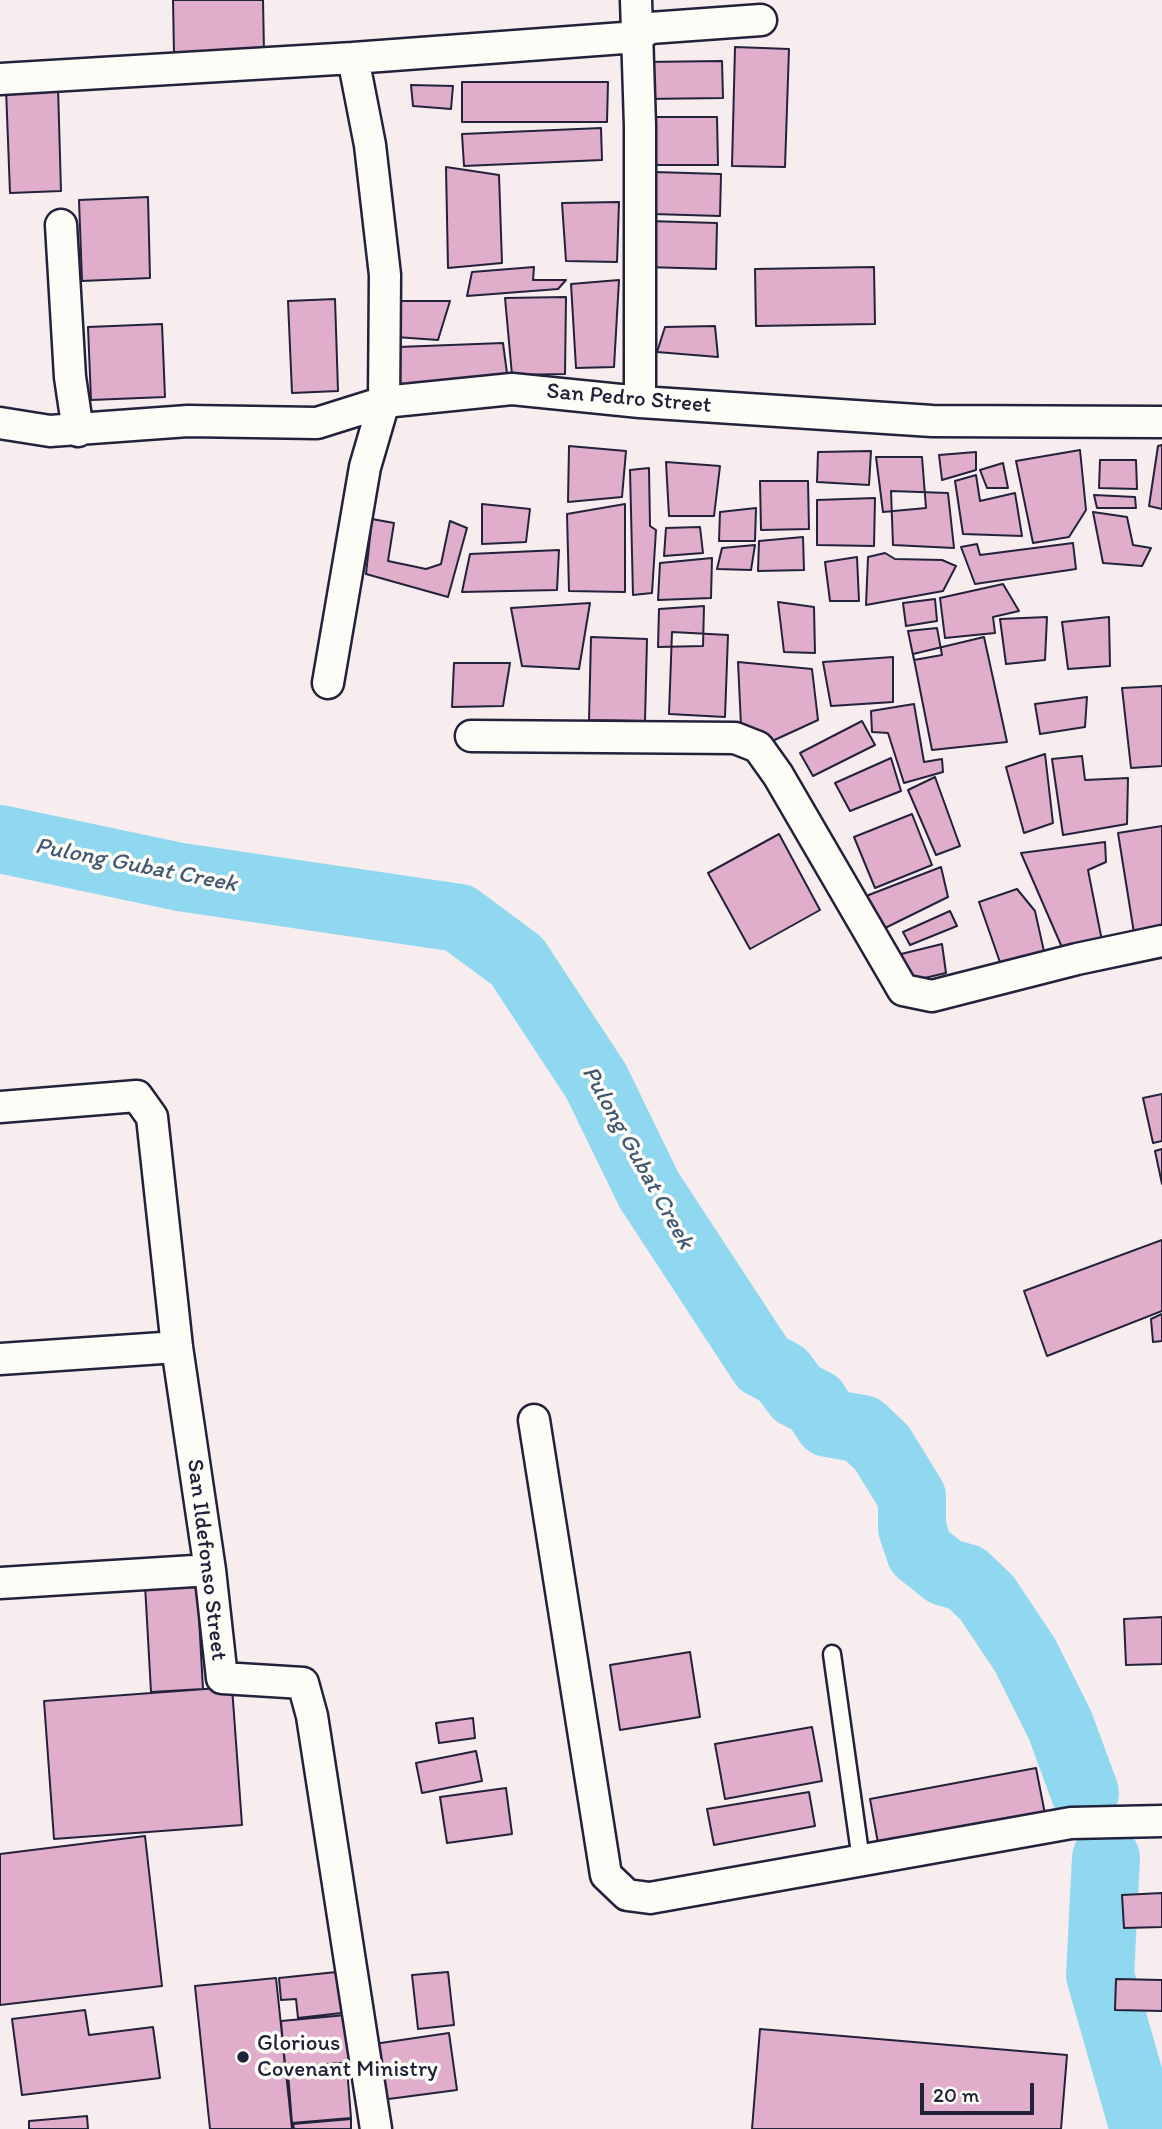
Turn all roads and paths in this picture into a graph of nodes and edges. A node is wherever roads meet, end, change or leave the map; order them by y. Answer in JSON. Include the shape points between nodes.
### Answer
{"nodes":[{"id":1,"x":636,"y":0,"type":"edge"},
{"id":2,"x":761,"y":20,"type":"dead end"},
{"id":3,"x":637,"y":37,"type":"junction"},
{"id":4,"x":353,"y":58,"type":"junction"},
{"id":5,"x":0,"y":79,"type":"edge"},
{"id":6,"x":61,"y":225,"type":"dead end"},
{"id":7,"x":384,"y":402,"type":"junction"},
{"id":8,"x":640,"y":402,"type":"junction"},
{"id":9,"x":1162,"y":422,"type":"edge"},
{"id":10,"x":0,"y":423,"type":"edge"},
{"id":11,"x":78,"y":431,"type":"junction"},
{"id":12,"x":328,"y":682,"type":"dead end"},
{"id":13,"x":471,"y":736,"type":"dead end"},
{"id":14,"x":1162,"y":942,"type":"edge"},
{"id":15,"x":0,"y":1107,"type":"edge"},
{"id":16,"x":177,"y":1347,"type":"junction"},
{"id":17,"x":0,"y":1359,"type":"edge"},
{"id":18,"x":534,"y":1420,"type":"dead end"},
{"id":19,"x":210,"y":1570,"type":"junction"},
{"id":20,"x":0,"y":1583,"type":"edge"},
{"id":21,"x":832,"y":1654,"type":"dead end"},
{"id":22,"x":1162,"y":1821,"type":"edge"},
{"id":23,"x":861,"y":1860,"type":"junction"},
{"id":24,"x":376,"y":2129,"type":"edge"}],
"edges":[{"from":1,"to":3,"type":"street"},
{"from":2,"to":3,"type":"street","via":[[650,28]]},
{"from":3,"to":4,"type":"street"},
{"from":3,"to":8,"type":"street"},
{"from":4,"to":5,"type":"street"},
{"from":4,"to":7,"type":"street","via":[[370,145],[384,275]]},
{"from":6,"to":11,"type":"street","via":[[70,377]]},
{"from":7,"to":8,"type":"street","name":"San Pedro Street","via":[[512,389]]},
{"from":7,"to":11,"type":"street","name":"San Pedro Street","via":[[317,424],[188,421]]},
{"from":7,"to":12,"type":"street","via":[[365,467]]},
{"from":8,"to":9,"type":"street","name":"San Pedro Street","via":[[932,421]]},
{"from":10,"to":11,"type":"street","name":"San Pedro Street"},
{"from":13,"to":14,"type":"street","via":[[734,738],[758,747],[903,990],[932,996]]},
{"from":15,"to":16,"type":"street","name":"San Ildefonso Street","via":[[137,1096],[152,1117]]},
{"from":16,"to":17,"type":"street"},
{"from":16,"to":19,"type":"street","name":"San Ildefonso Street"},
{"from":18,"to":23,"type":"street","via":[[606,1875],[627,1895],[650,1898]]},
{"from":19,"to":20,"type":"street"},
{"from":19,"to":24,"type":"street","name":"San Ildefonso Street","via":[[222,1678],[303,1683],[312,1716]]},
{"from":21,"to":23,"type":"lane"},
{"from":22,"to":23,"type":"street","via":[[1071,1823]]}]}
